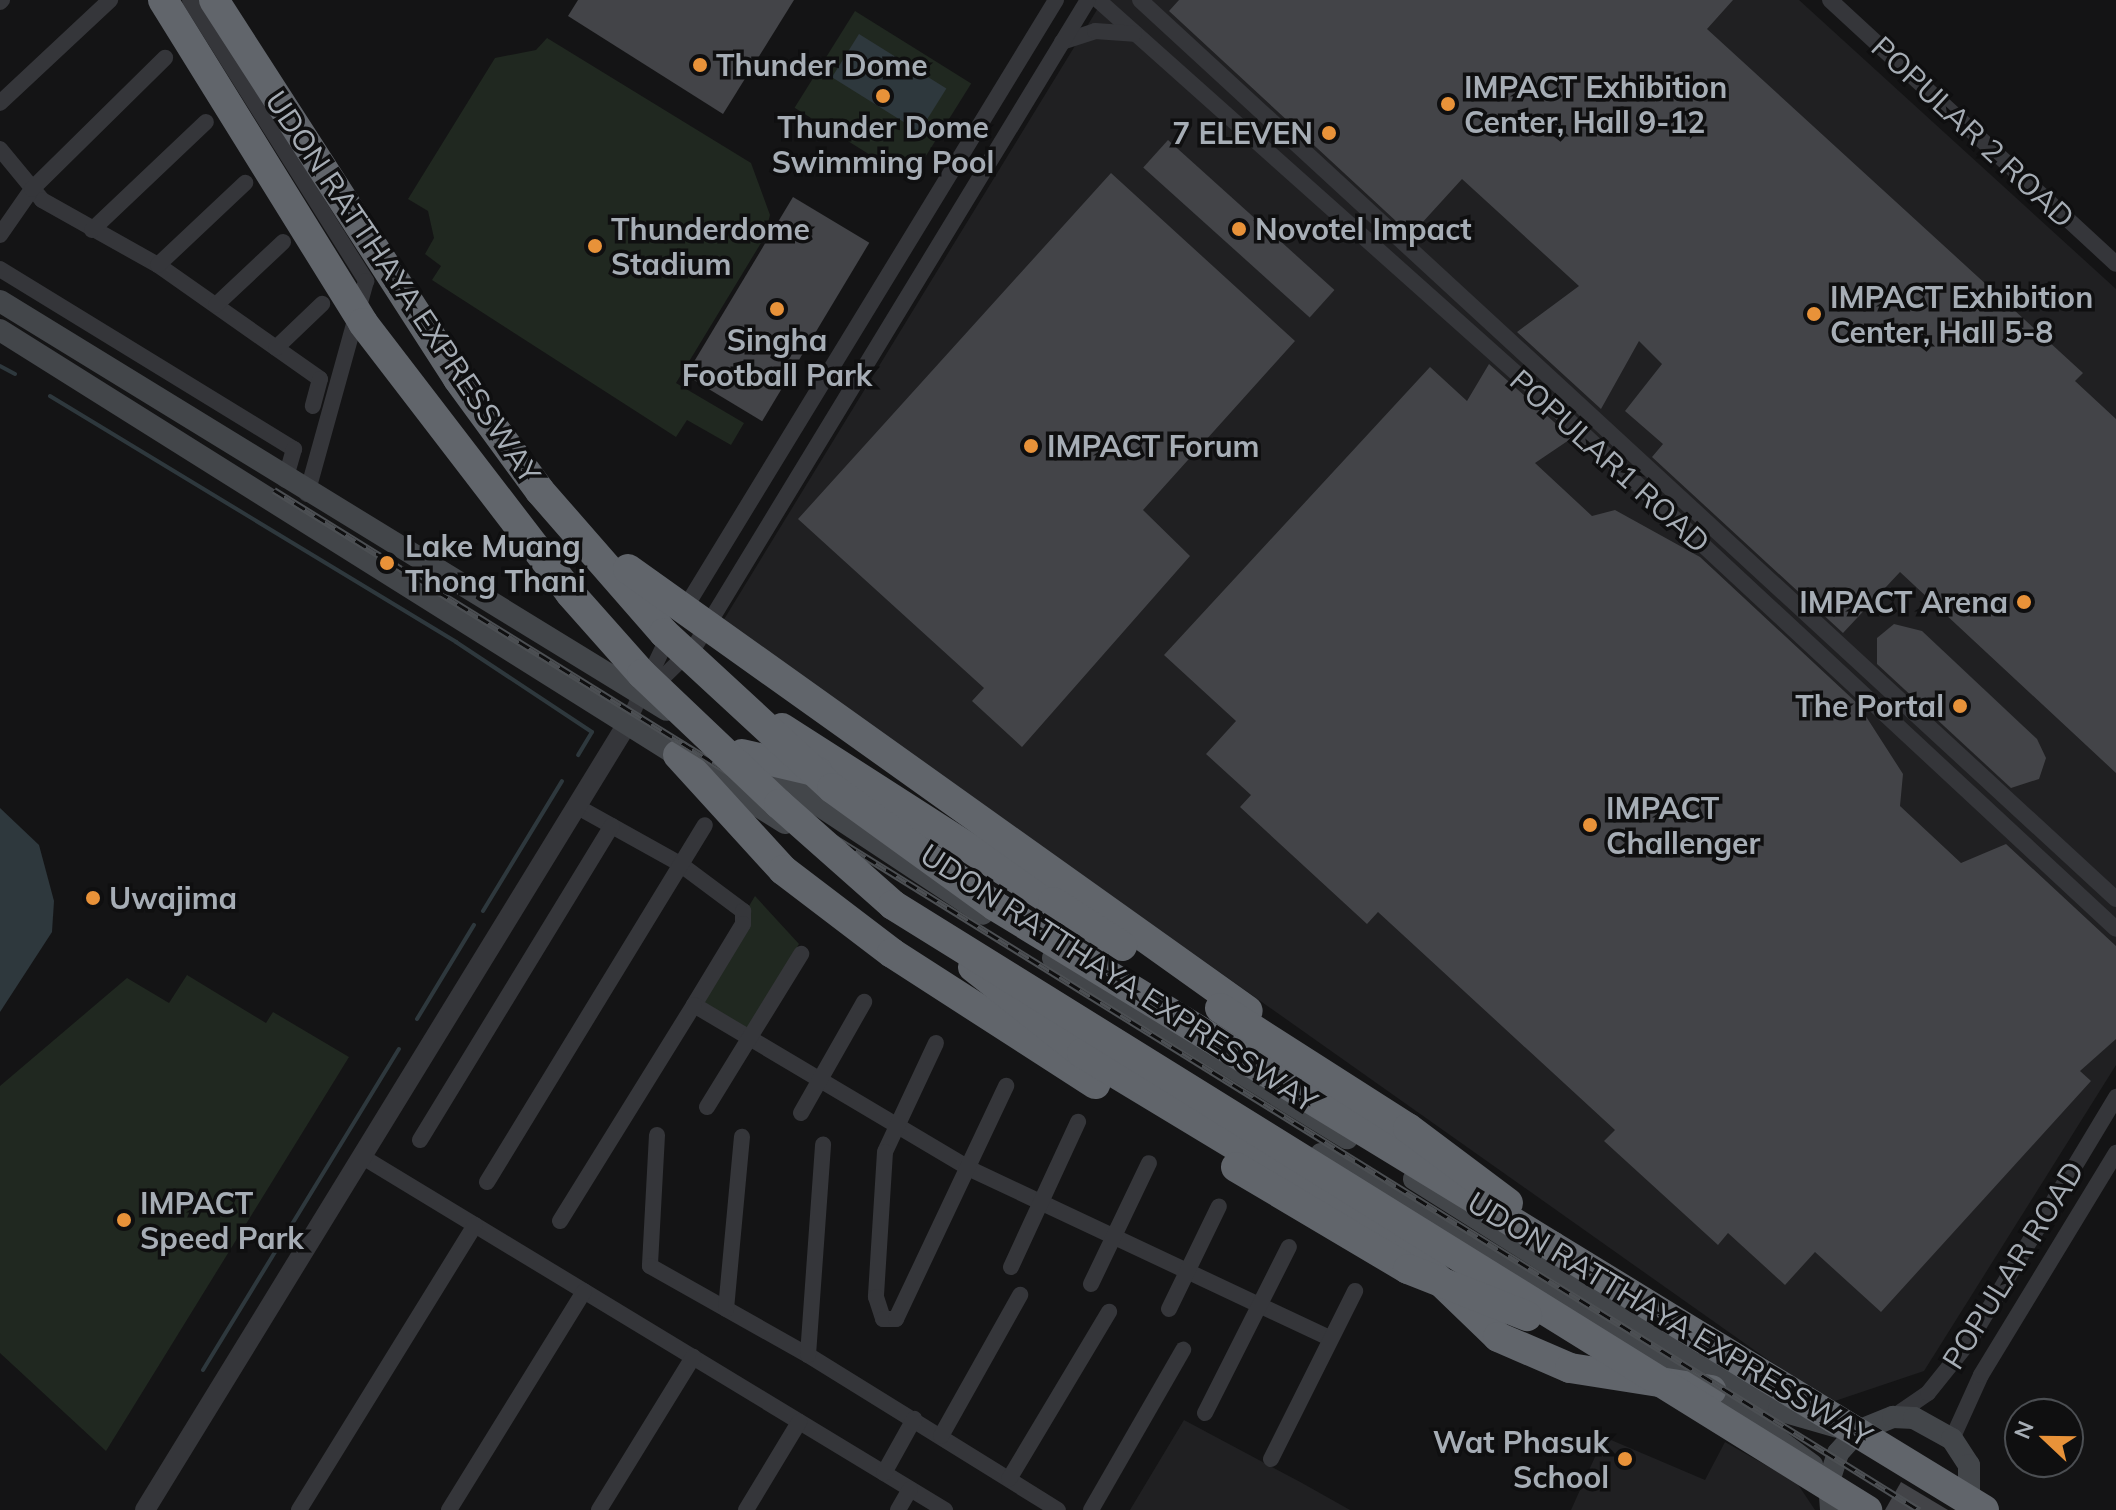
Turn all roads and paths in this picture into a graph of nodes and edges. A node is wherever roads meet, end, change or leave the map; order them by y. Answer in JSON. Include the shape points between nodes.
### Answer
{"nodes":[{"id":1,"x":110,"y":0,"type":"edge"},
{"id":2,"x":163,"y":0,"type":"edge"},
{"id":3,"x":190,"y":0,"type":"edge"},
{"id":4,"x":214,"y":0,"type":"edge"},
{"id":5,"x":1056,"y":0,"type":"edge"},
{"id":6,"x":1088,"y":0,"type":"edge"},
{"id":7,"x":1098,"y":0,"type":"edge"},
{"id":8,"x":1140,"y":0,"type":"edge"},
{"id":9,"x":1830,"y":0,"type":"edge"},
{"id":10,"x":1135,"y":34,"type":"junction"},
{"id":11,"x":1062,"y":42,"type":"junction"},
{"id":12,"x":165,"y":58,"type":"dead end"},
{"id":13,"x":0,"y":103,"type":"edge"},
{"id":14,"x":206,"y":122,"type":"dead end"},
{"id":15,"x":0,"y":149,"type":"edge"},
{"id":16,"x":245,"y":183,"type":"dead end"},
{"id":17,"x":32,"y":189,"type":"junction"},
{"id":18,"x":92,"y":230,"type":"junction"},
{"id":19,"x":0,"y":235,"type":"edge"},
{"id":20,"x":283,"y":242,"type":"dead end"},
{"id":21,"x":2116,"y":264,"type":"edge"},
{"id":22,"x":158,"y":265,"type":"junction"},
{"id":23,"x":0,"y":269,"type":"edge"},
{"id":24,"x":0,"y":301,"type":"edge"},
{"id":25,"x":322,"y":304,"type":"dead end"},
{"id":26,"x":216,"y":305,"type":"junction"},
{"id":27,"x":0,"y":330,"type":"edge"},
{"id":28,"x":276,"y":348,"type":"junction"},
{"id":29,"x":313,"y":406,"type":"dead end"},
{"id":30,"x":285,"y":480,"type":"junction"},
{"id":31,"x":540,"y":491,"type":"junction"},
{"id":32,"x":307,"y":494,"type":"junction"},
{"id":33,"x":695,"y":646,"type":"junction"},
{"id":34,"x":644,"y":696,"type":"junction"},
{"id":35,"x":627,"y":724,"type":"junction"},
{"id":36,"x":742,"y":754,"type":"junction"},
{"id":37,"x":678,"y":755,"type":"junction"},
{"id":38,"x":873,"y":790,"type":"junction"},
{"id":39,"x":576,"y":806,"type":"junction"},
{"id":40,"x":705,"y":825,"type":"dead end"},
{"id":41,"x":612,"y":826,"type":"junction"},
{"id":42,"x":680,"y":864,"type":"junction"},
{"id":43,"x":2116,"y":899,"type":"edge"},
{"id":44,"x":893,"y":905,"type":"junction"},
{"id":45,"x":2116,"y":929,"type":"edge"},
{"id":46,"x":801,"y":954,"type":"dead end"},
{"id":47,"x":864,"y":1002,"type":"dead end"},
{"id":48,"x":694,"y":1005,"type":"junction"},
{"id":49,"x":748,"y":1042,"type":"junction"},
{"id":50,"x":936,"y":1043,"type":"dead end"},
{"id":51,"x":818,"y":1083,"type":"junction"},
{"id":52,"x":1006,"y":1086,"type":"dead end"},
{"id":53,"x":2116,"y":1097,"type":"edge"},
{"id":54,"x":707,"y":1107,"type":"dead end"},
{"id":55,"x":801,"y":1113,"type":"dead end"},
{"id":56,"x":1078,"y":1122,"type":"dead end"},
{"id":57,"x":892,"y":1127,"type":"junction"},
{"id":58,"x":657,"y":1135,"type":"dead end"},
{"id":59,"x":742,"y":1137,"type":"dead end"},
{"id":60,"x":420,"y":1140,"type":"dead end"},
{"id":61,"x":823,"y":1145,"type":"dead end"},
{"id":62,"x":2116,"y":1153,"type":"edge"},
{"id":63,"x":361,"y":1156,"type":"junction"},
{"id":64,"x":1149,"y":1163,"type":"dead end"},
{"id":65,"x":968,"y":1168,"type":"junction"},
{"id":66,"x":1398,"y":1168,"type":"junction"},
{"id":67,"x":487,"y":1182,"type":"dead end"},
{"id":68,"x":1041,"y":1204,"type":"junction"},
{"id":69,"x":1219,"y":1206,"type":"dead end"},
{"id":70,"x":560,"y":1221,"type":"dead end"},
{"id":71,"x":475,"y":1225,"type":"junction"},
{"id":72,"x":1112,"y":1239,"type":"junction"},
{"id":73,"x":1552,"y":1246,"type":"junction"},
{"id":74,"x":1289,"y":1247,"type":"dead end"},
{"id":75,"x":1011,"y":1267,"type":"dead end"},
{"id":76,"x":1186,"y":1273,"type":"junction"},
{"id":77,"x":1091,"y":1284,"type":"dead end"},
{"id":78,"x":584,"y":1291,"type":"junction"},
{"id":79,"x":1355,"y":1291,"type":"dead end"},
{"id":80,"x":1020,"y":1295,"type":"dead end"},
{"id":81,"x":1260,"y":1305,"type":"junction"},
{"id":82,"x":726,"y":1309,"type":"junction"},
{"id":83,"x":1169,"y":1309,"type":"dead end"},
{"id":84,"x":1109,"y":1312,"type":"dead end"},
{"id":85,"x":1330,"y":1338,"type":"junction"},
{"id":86,"x":1588,"y":1340,"type":"junction"},
{"id":87,"x":1183,"y":1350,"type":"dead end"},
{"id":88,"x":808,"y":1355,"type":"junction"},
{"id":89,"x":693,"y":1357,"type":"junction"},
{"id":90,"x":1711,"y":1390,"type":"junction"},
{"id":91,"x":1205,"y":1413,"type":"dead end"},
{"id":92,"x":1893,"y":1417,"type":"junction"},
{"id":93,"x":914,"y":1419,"type":"junction"},
{"id":94,"x":799,"y":1422,"type":"junction"},
{"id":95,"x":1858,"y":1431,"type":"junction"},
{"id":96,"x":941,"y":1436,"type":"junction"},
{"id":97,"x":1952,"y":1439,"type":"junction"},
{"id":98,"x":1271,"y":1459,"type":"dead end"},
{"id":99,"x":884,"y":1473,"type":"junction"},
{"id":100,"x":1009,"y":1479,"type":"junction"},
{"id":101,"x":1829,"y":1481,"type":"junction"},
{"id":102,"x":910,"y":1489,"type":"junction"},
{"id":103,"x":1976,"y":1507,"type":"edge"},
{"id":104,"x":145,"y":1510,"type":"edge"},
{"id":105,"x":299,"y":1510,"type":"edge"},
{"id":106,"x":449,"y":1510,"type":"edge"},
{"id":107,"x":599,"y":1510,"type":"edge"},
{"id":108,"x":746,"y":1510,"type":"edge"},
{"id":109,"x":898,"y":1510,"type":"edge"},
{"id":110,"x":945,"y":1510,"type":"edge"},
{"id":111,"x":1058,"y":1510,"type":"edge"},
{"id":112,"x":1091,"y":1510,"type":"edge"},
{"id":113,"x":1831,"y":1510,"type":"edge"},
{"id":114,"x":1867,"y":1510,"type":"edge"}],
"edges":[{"from":1,"to":13,"type":"street"},
{"from":2,"to":44,"type":"highway","name":"UDON RATTHAYA EXPRESSWAY","bridge":true,"via":[[363,323],[570,593],[642,674]]},
{"from":3,"to":32,"type":"street","via":[[366,281]]},
{"from":4,"to":31,"type":"highway","name":"UDON RATTHAYA EXPRESSWAY","via":[[458,379]]},
{"from":5,"to":34,"type":"street","via":[[660,650]]},
{"from":6,"to":11,"type":"street"},
{"from":7,"to":10,"type":"street","name":"POPULAR1 ROAD"},
{"from":8,"to":43,"type":"street","name":"POPULAR1 ROAD"},
{"from":9,"to":21,"type":"street","name":"POPULAR 2 ROAD"},
{"from":10,"to":11,"type":"street","via":[[1095,31]]},
{"from":10,"to":45,"type":"street","name":"POPULAR1 ROAD","via":[[1562,414]]},
{"from":11,"to":33,"type":"street"},
{"from":12,"to":17,"type":"street"},
{"from":14,"to":18,"type":"street"},
{"from":15,"to":17,"type":"street"},
{"from":16,"to":22,"type":"street"},
{"from":17,"to":18,"type":"street"},
{"from":17,"to":19,"type":"street"},
{"from":18,"to":22,"type":"street"},
{"from":20,"to":26,"type":"street"},
{"from":22,"to":26,"type":"street"},
{"from":23,"to":30,"type":"street","via":[[294,449]]},
{"from":24,"to":30,"type":"main road"},
{"from":25,"to":28,"type":"street"},
{"from":26,"to":28,"type":"street"},
{"from":27,"to":35,"type":"main road"},
{"from":28,"to":29,"type":"street","via":[[320,379]]},
{"from":30,"to":32,"type":"main road"},
{"from":31,"to":66,"type":"highway","bridge":true,"via":[[658,595],[1288,1038]]},
{"from":31,"to":73,"type":"highway","name":"UDON RATTHAYA EXPRESSWAY","bridge":true,"via":[[664,633],[832,788],[995,906]]},
{"from":32,"to":34,"type":"main road"},
{"from":33,"to":34,"type":"street"},
{"from":33,"to":38,"type":"highway","via":[[741,695]]},
{"from":34,"to":35,"type":"street"},
{"from":34,"to":36,"type":"main road"},
{"from":35,"to":37,"type":"main road"},
{"from":35,"to":39,"type":"street"},
{"from":36,"to":38,"type":"highway","via":[[785,761]]},
{"from":36,"to":66,"type":"main road","via":[[1166,1030]]},
{"from":37,"to":86,"type":"highway","bridge":true,"via":[[783,870],[892,953],[1071,1070],[1408,1269]]},
{"from":37,"to":90,"type":"main road"},
{"from":38,"to":73,"type":"highway","bridge":true,"via":[[1408,1128],[1491,1186]]},
{"from":39,"to":41,"type":"street"},
{"from":39,"to":63,"type":"street"},
{"from":40,"to":42,"type":"street"},
{"from":41,"to":42,"type":"street"},
{"from":41,"to":60,"type":"street"},
{"from":42,"to":48,"type":"street","via":[[743,911],[743,924]]},
{"from":42,"to":67,"type":"street"},
{"from":44,"to":86,"type":"highway","name":"UDON RATTHAYA EXPRESSWAY","bridge":true},
{"from":44,"to":90,"type":"highway","bridge":true,"via":[[1082,1053],[1408,1250],[1498,1337],[1570,1368]]},
{"from":46,"to":49,"type":"street"},
{"from":47,"to":51,"type":"street"},
{"from":48,"to":49,"type":"street"},
{"from":48,"to":70,"type":"street"},
{"from":49,"to":51,"type":"street"},
{"from":49,"to":54,"type":"street"},
{"from":50,"to":57,"type":"street"},
{"from":51,"to":55,"type":"street"},
{"from":51,"to":57,"type":"street"},
{"from":52,"to":65,"type":"street"},
{"from":53,"to":92,"type":"street","name":"POPULAR ROAD","via":[[1969,1342],[1928,1393]]},
{"from":56,"to":68,"type":"street"},
{"from":57,"to":65,"type":"street"},
{"from":57,"to":65,"type":"street","via":[[876,1297],[883,1319],[896,1319]]},
{"from":58,"to":82,"type":"street","via":[[650,1266]]},
{"from":59,"to":82,"type":"street"},
{"from":61,"to":88,"type":"street"},
{"from":62,"to":97,"type":"street","name":"POPULAR ROAD","via":[[1981,1375]]},
{"from":63,"to":71,"type":"street"},
{"from":63,"to":104,"type":"street"},
{"from":64,"to":72,"type":"street"},
{"from":65,"to":68,"type":"street"},
{"from":66,"to":95,"type":"main road","via":[[1779,1410]]},
{"from":68,"to":72,"type":"street"},
{"from":68,"to":75,"type":"street"},
{"from":69,"to":76,"type":"street"},
{"from":71,"to":78,"type":"street"},
{"from":71,"to":105,"type":"street"},
{"from":72,"to":76,"type":"street"},
{"from":72,"to":77,"type":"street"},
{"from":73,"to":103,"type":"highway","name":"UDON RATTHAYA EXPRESSWAY","bridge":true},
{"from":74,"to":81,"type":"street"},
{"from":76,"to":81,"type":"street"},
{"from":76,"to":83,"type":"street"},
{"from":78,"to":89,"type":"street"},
{"from":78,"to":106,"type":"street"},
{"from":79,"to":85,"type":"street"},
{"from":80,"to":96,"type":"street"},
{"from":81,"to":85,"type":"street"},
{"from":81,"to":91,"type":"street"},
{"from":82,"to":88,"type":"street"},
{"from":84,"to":100,"type":"street"},
{"from":85,"to":98,"type":"street"},
{"from":86,"to":114,"type":"highway","name":"UDON RATTHAYA EXPRESSWAY","bridge":true},
{"from":87,"to":112,"type":"street"},
{"from":88,"to":93,"type":"street"},
{"from":89,"to":94,"type":"street"},
{"from":89,"to":107,"type":"street"},
{"from":90,"to":101,"type":"main road","via":[[1779,1435]]},
{"from":92,"to":95,"type":"main road"},
{"from":92,"to":97,"type":"main road","via":[[1914,1418]]},
{"from":93,"to":96,"type":"street"},
{"from":93,"to":99,"type":"street"},
{"from":94,"to":99,"type":"street"},
{"from":94,"to":108,"type":"street"},
{"from":95,"to":101,"type":"main road","via":[[1838,1453]]},
{"from":96,"to":100,"type":"street"},
{"from":97,"to":103,"type":"main road","via":[[1969,1465]]},
{"from":99,"to":102,"type":"street"},
{"from":100,"to":111,"type":"street"},
{"from":101,"to":113,"type":"main road"},
{"from":102,"to":109,"type":"street"},
{"from":102,"to":110,"type":"street"}]}
